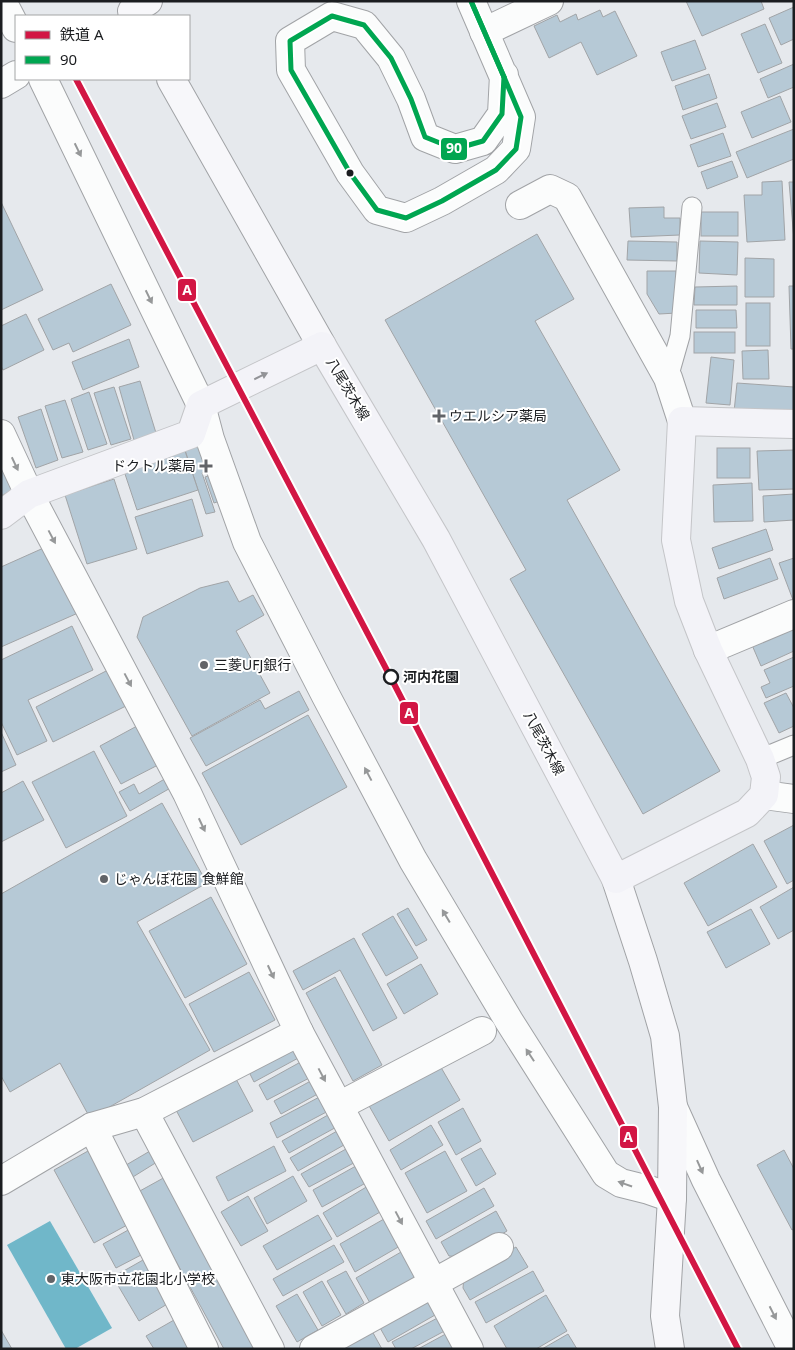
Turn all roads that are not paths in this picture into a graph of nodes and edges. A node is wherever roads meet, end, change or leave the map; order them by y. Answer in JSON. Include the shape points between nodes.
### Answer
{"nodes":[{"id":1,"x":2,"y":1,"type":"edge"},
{"id":2,"x":471,"y":1,"type":"edge"},
{"id":3,"x":549,"y":1,"type":"edge"},
{"id":4,"x":15,"y":26,"type":"edge"},
{"id":5,"x":484,"y":32,"type":"junction"},
{"id":6,"x":504,"y":75,"type":"junction"},
{"id":7,"x":15,"y":77,"type":"edge"},
{"id":8,"x":43,"y":80,"type":"edge"},
{"id":9,"x":172,"y":80,"type":"edge"},
{"id":10,"x":1,"y":84,"type":"edge"},
{"id":11,"x":520,"y":205,"type":"dead end"},
{"id":12,"x":692,"y":207,"type":"dead end"},
{"id":13,"x":322,"y":346,"type":"junction"},
{"id":14,"x":668,"y":378,"type":"junction"},
{"id":15,"x":201,"y":405,"type":"junction"},
{"id":16,"x":682,"y":421,"type":"junction"},
{"id":17,"x":794,"y":424,"type":"edge"},
{"id":18,"x":1,"y":434,"type":"edge"},
{"id":19,"x":29,"y":494,"type":"junction"},
{"id":20,"x":1,"y":515,"type":"edge"},
{"id":21,"x":794,"y":614,"type":"edge"},
{"id":22,"x":708,"y":650,"type":"junction"},
{"id":23,"x":794,"y":744,"type":"edge"},
{"id":24,"x":760,"y":759,"type":"junction"},
{"id":25,"x":764,"y":795,"type":"junction"},
{"id":26,"x":794,"y":799,"type":"edge"},
{"id":27,"x":616,"y":879,"type":"junction"},
{"id":28,"x":482,"y":1031,"type":"dead end"},
{"id":29,"x":300,"y":1032,"type":"junction"},
{"id":30,"x":339,"y":1106,"type":"junction"},
{"id":31,"x":673,"y":1107,"type":"junction"},
{"id":32,"x":144,"y":1112,"type":"junction"},
{"id":33,"x":92,"y":1127,"type":"junction"},
{"id":34,"x":1,"y":1181,"type":"edge"},
{"id":35,"x":672,"y":1198,"type":"junction"},
{"id":36,"x":499,"y":1247,"type":"dead end"},
{"id":37,"x":434,"y":1283,"type":"junction"},
{"id":38,"x":204,"y":1349,"type":"edge"},
{"id":39,"x":270,"y":1349,"type":"edge"},
{"id":40,"x":314,"y":1349,"type":"edge"},
{"id":41,"x":469,"y":1349,"type":"edge"},
{"id":42,"x":670,"y":1349,"type":"edge"},
{"id":43,"x":792,"y":1349,"type":"edge"}],
"edges":[{"from":1,"to":4,"type":"street"},
{"from":2,"to":5,"type":"street"},
{"from":3,"to":5,"type":"street"},
{"from":5,"to":6,"type":"street"},
{"from":6,"to":6,"type":"street","via":[[521,117],[516,149],[496,170],[406,218],[377,210],[350,173],[291,70],[290,41],[332,16],[364,25],[391,58],[425,137],[455,149],[483,141],[502,114]]},
{"from":7,"to":10,"type":"street"},
{"from":8,"to":15,"type":"street","one_way":true},
{"from":9,"to":13,"type":"street"},
{"from":11,"to":14,"type":"street","via":[[550,189],[567,197]]},
{"from":12,"to":14,"type":"lane","via":[[680,336]]},
{"from":15,"to":13,"type":"main road","name":"八尾茨木線","one_way":true},
{"from":13,"to":27,"type":"main road","name":"八尾茨木線","via":[[436,539]]},
{"from":14,"to":16,"type":"street"},
{"from":15,"to":19,"type":"main road","via":[[191,434]]},
{"from":35,"to":15,"type":"street","one_way":true,"via":[[621,1183],[606,1174],[428,886],[247,542]]},
{"from":16,"to":17,"type":"main road"},
{"from":16,"to":22,"type":"main road","via":[[676,540],[689,601]]},
{"from":18,"to":19,"type":"street","one_way":true},
{"from":19,"to":20,"type":"main road"},
{"from":19,"to":29,"type":"street","one_way":true,"via":[[187,793]]},
{"from":21,"to":22,"type":"street"},
{"from":22,"to":24,"type":"main road"},
{"from":23,"to":24,"type":"lane"},
{"from":24,"to":25,"type":"main road","via":[[766,777]]},
{"from":25,"to":26,"type":"street"},
{"from":25,"to":27,"type":"main road","via":[[747,813]]},
{"from":27,"to":31,"type":"street","via":[[665,1036]]},
{"from":28,"to":30,"type":"street"},
{"from":29,"to":30,"type":"street","one_way":true},
{"from":29,"to":32,"type":"street"},
{"from":30,"to":37,"type":"street","one_way":true},
{"from":31,"to":35,"type":"street"},
{"from":31,"to":43,"type":"street","one_way":true,"via":[[706,1180]]},
{"from":32,"to":33,"type":"street"},
{"from":32,"to":39,"type":"street"},
{"from":33,"to":34,"type":"street"},
{"from":33,"to":38,"type":"street"},
{"from":35,"to":42,"type":"street","via":[[665,1316]]},
{"from":36,"to":37,"type":"street"},
{"from":37,"to":40,"type":"street"},
{"from":37,"to":41,"type":"street"}]}
